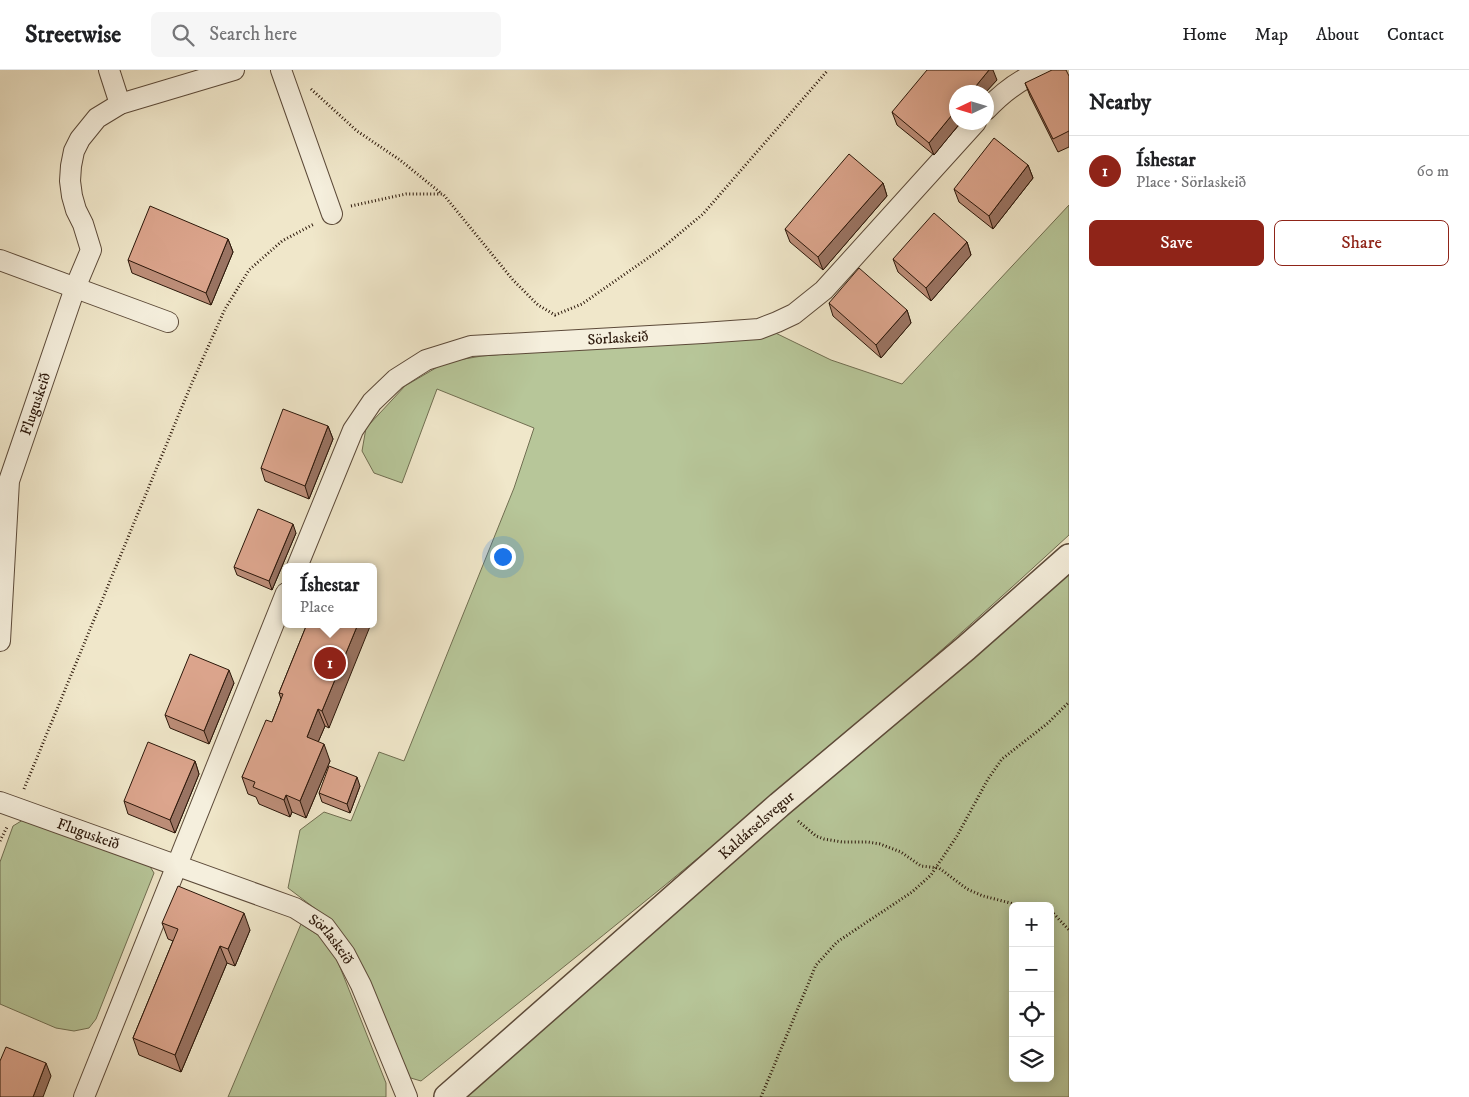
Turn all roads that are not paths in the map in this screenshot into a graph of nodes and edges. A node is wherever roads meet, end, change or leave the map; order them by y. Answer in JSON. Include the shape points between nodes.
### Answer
{"nodes":[{"id":1,"x":109,"y":70,"type":"edge"},
{"id":2,"x":234,"y":70,"type":"edge"},
{"id":3,"x":281,"y":70,"type":"edge"},
{"id":4,"x":1039,"y":71,"type":"edge"},
{"id":5,"x":994,"y":102,"type":"edge"},
{"id":6,"x":120,"y":104,"type":"junction"},
{"id":7,"x":969,"y":130,"type":"edge"},
{"id":8,"x":332,"y":214,"type":"road end"},
{"id":9,"x":0,"y":260,"type":"edge"},
{"id":10,"x":75,"y":288,"type":"junction"},
{"id":11,"x":168,"y":322,"type":"dead end"},
{"id":12,"x":1069,"y":557,"type":"edge"},
{"id":13,"x":299,"y":563,"type":"edge"},
{"id":14,"x":282,"y":603,"type":"edge"},
{"id":15,"x":0,"y":641,"type":"edge"},
{"id":16,"x":8,"y":805,"type":"edge"},
{"id":17,"x":176,"y":866,"type":"junction"},
{"id":18,"x":84,"y":1097,"type":"edge"},
{"id":19,"x":407,"y":1097,"type":"edge"},
{"id":20,"x":447,"y":1097,"type":"edge"}],
"edges":[{"from":1,"to":6,"type":"street"},
{"from":2,"to":6,"type":"street","name":"Fluguskeið"},
{"from":3,"to":8,"type":"street"},
{"from":4,"to":5,"type":"street"},
{"from":6,"to":10,"type":"street","name":"Fluguskeið","via":[[97,118],[88,128],[72,158],[72,196],[90,250]]},
{"from":7,"to":13,"type":"street","name":"Sörlaskeið","via":[[824,290],[794,314],[777,322],[759,329],[471,346],[426,360],[396,379],[372,402],[352,430]]},
{"from":9,"to":10,"type":"street"},
{"from":10,"to":11,"type":"street"},
{"from":10,"to":15,"type":"street","name":"Fluguskeið","via":[[9,481]]},
{"from":12,"to":20,"type":"street","name":"Kaldárselsvegur","via":[[779,805]]},
{"from":14,"to":17,"type":"street"},
{"from":16,"to":17,"type":"street","name":"Fluguskeið"},
{"from":17,"to":18,"type":"street"},
{"from":17,"to":19,"type":"street","name":"Sörlaskeið","via":[[295,908],[325,927],[345,954],[361,985]]}]}
